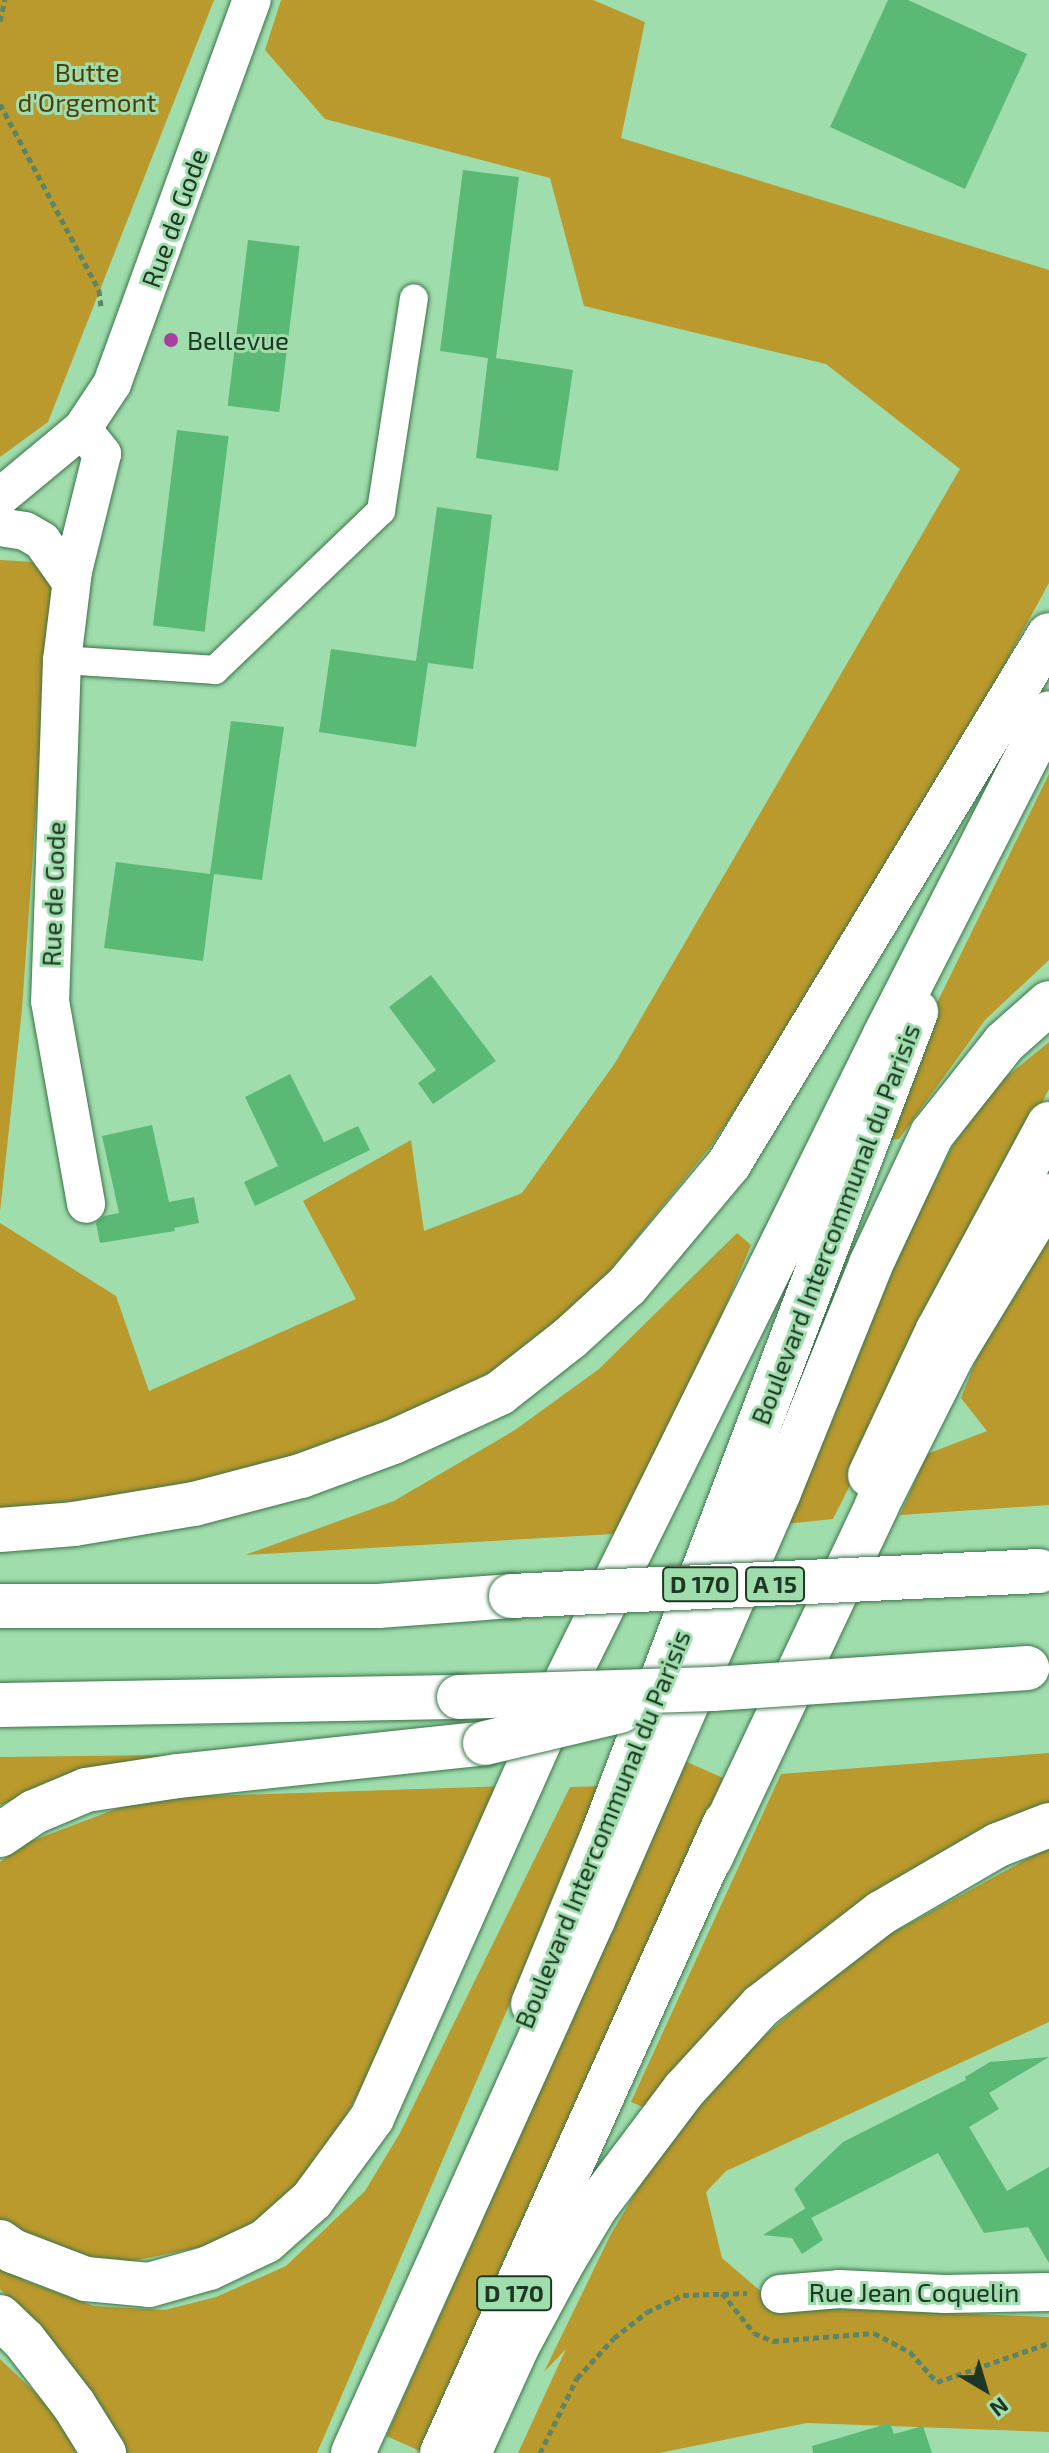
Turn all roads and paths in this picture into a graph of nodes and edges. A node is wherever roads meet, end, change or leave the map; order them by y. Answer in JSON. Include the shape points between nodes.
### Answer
{"nodes":[{"id":1,"x":5,"y":0,"type":"edge"},
{"id":2,"x":252,"y":0,"type":"edge"},
{"id":3,"x":0,"y":21,"type":"edge"},
{"id":4,"x":0,"y":104,"type":"edge"},
{"id":5,"x":414,"y":299,"type":"dead end"},
{"id":6,"x":103,"y":321,"type":"dead end"},
{"id":7,"x":82,"y":429,"type":"junction"},
{"id":8,"x":0,"y":497,"type":"edge"},
{"id":9,"x":0,"y":527,"type":"edge"},
{"id":10,"x":71,"y":582,"type":"junction"},
{"id":11,"x":1049,"y":635,"type":"edge"},
{"id":12,"x":62,"y":660,"type":"junction"},
{"id":13,"x":1049,"y":714,"type":"edge"},
{"id":14,"x":1049,"y":1003,"type":"edge"},
{"id":15,"x":1049,"y":1124,"type":"edge"},
{"id":16,"x":1049,"y":1196,"type":"edge"},
{"id":17,"x":86,"y":1204,"type":"dead end"},
{"id":18,"x":0,"y":1530,"type":"edge"},
{"id":19,"x":1046,"y":1570,"type":"edge"},
{"id":20,"x":0,"y":1606,"type":"edge"},
{"id":21,"x":1038,"y":1667,"type":"edge"},
{"id":22,"x":712,"y":1689,"type":"junction"},
{"id":23,"x":0,"y":1705,"type":"edge"},
{"id":24,"x":1049,"y":1825,"type":"edge"},
{"id":25,"x":0,"y":1835,"type":"edge"},
{"id":26,"x":710,"y":1859,"type":"junction"},
{"id":27,"x":0,"y":2242,"type":"edge"},
{"id":28,"x":1049,"y":2292,"type":"edge"},
{"id":29,"x":722,"y":2293,"type":"junction"},
{"id":30,"x":780,"y":2294,"type":"joint"},
{"id":31,"x":0,"y":2317,"type":"edge"},
{"id":32,"x":1049,"y":2343,"type":"edge"},
{"id":33,"x":104,"y":2453,"type":"edge"},
{"id":34,"x":351,"y":2453,"type":"edge"},
{"id":35,"x":442,"y":2453,"type":"edge"},
{"id":36,"x":469,"y":2453,"type":"edge"},
{"id":37,"x":540,"y":2453,"type":"edge"}],
"edges":[{"from":1,"to":3,"type":"path"},
{"from":2,"to":7,"type":"street","name":"Rue de Gode","via":[[112,384]]},
{"from":4,"to":6,"type":"path","via":[[99,290]]},
{"from":5,"to":12,"type":"street","via":[[381,511],[215,670]]},
{"from":7,"to":8,"type":"street","name":"Rue de Gode"},
{"from":7,"to":10,"type":"street","name":"Rue de Gode","via":[[102,454]]},
{"from":9,"to":10,"type":"street","via":[[25,531],[42,541]]},
{"from":10,"to":12,"type":"street","name":"Rue de Gode"},
{"from":11,"to":18,"type":"highway","via":[[729,1164],[627,1286],[570,1338],[500,1393],[393,1442],[301,1476],[194,1504]]},
{"from":12,"to":17,"type":"street","name":"Rue de Gode","via":[[50,1001]]},
{"from":13,"to":27,"type":"highway","via":[[567,1679],[372,2118],[312,2200],[266,2241],[209,2268],[149,2285],[86,2279]]},
{"from":13,"to":34,"type":"highway","name":"Boulevard Intercommunal du Parisis","number":"D 170","via":[[908,1030],[603,1834]]},
{"from":14,"to":34,"type":"highway","via":[[1004,1043],[932,1134],[871,1264],[779,1492],[593,1920]]},
{"from":15,"to":26,"type":"highway","number":"D 170","via":[[938,1330],[874,1465]]},
{"from":16,"to":26,"type":"highway","via":[[946,1367]]},
{"from":19,"to":20,"type":"highway","number":"A 15","bridge":true,"via":[[378,1606]]},
{"from":21,"to":22,"type":"highway","bridge":true},
{"from":22,"to":23,"type":"highway","bridge":true},
{"from":22,"to":25,"type":"highway","bridge":true,"via":[[485,1743],[86,1790],[34,1812]]},
{"from":24,"to":36,"type":"highway","via":[[998,1845],[881,1913],[761,2006],[684,2090],[595,2208],[517,2347]]},
{"from":26,"to":35,"type":"highway","number":"D 170"},
{"from":28,"to":30,"type":"street","name":"Rue Jean Coquelin","via":[[839,2289]]},
{"from":29,"to":30,"type":"path"},
{"from":29,"to":32,"type":"path","via":[[754,2333],[773,2341],[874,2333],[910,2352],[937,2382]]},
{"from":29,"to":37,"type":"path","via":[[683,2295],[647,2312],[614,2338],[577,2378]]},
{"from":31,"to":33,"type":"highway","via":[[74,2405]]}]}
